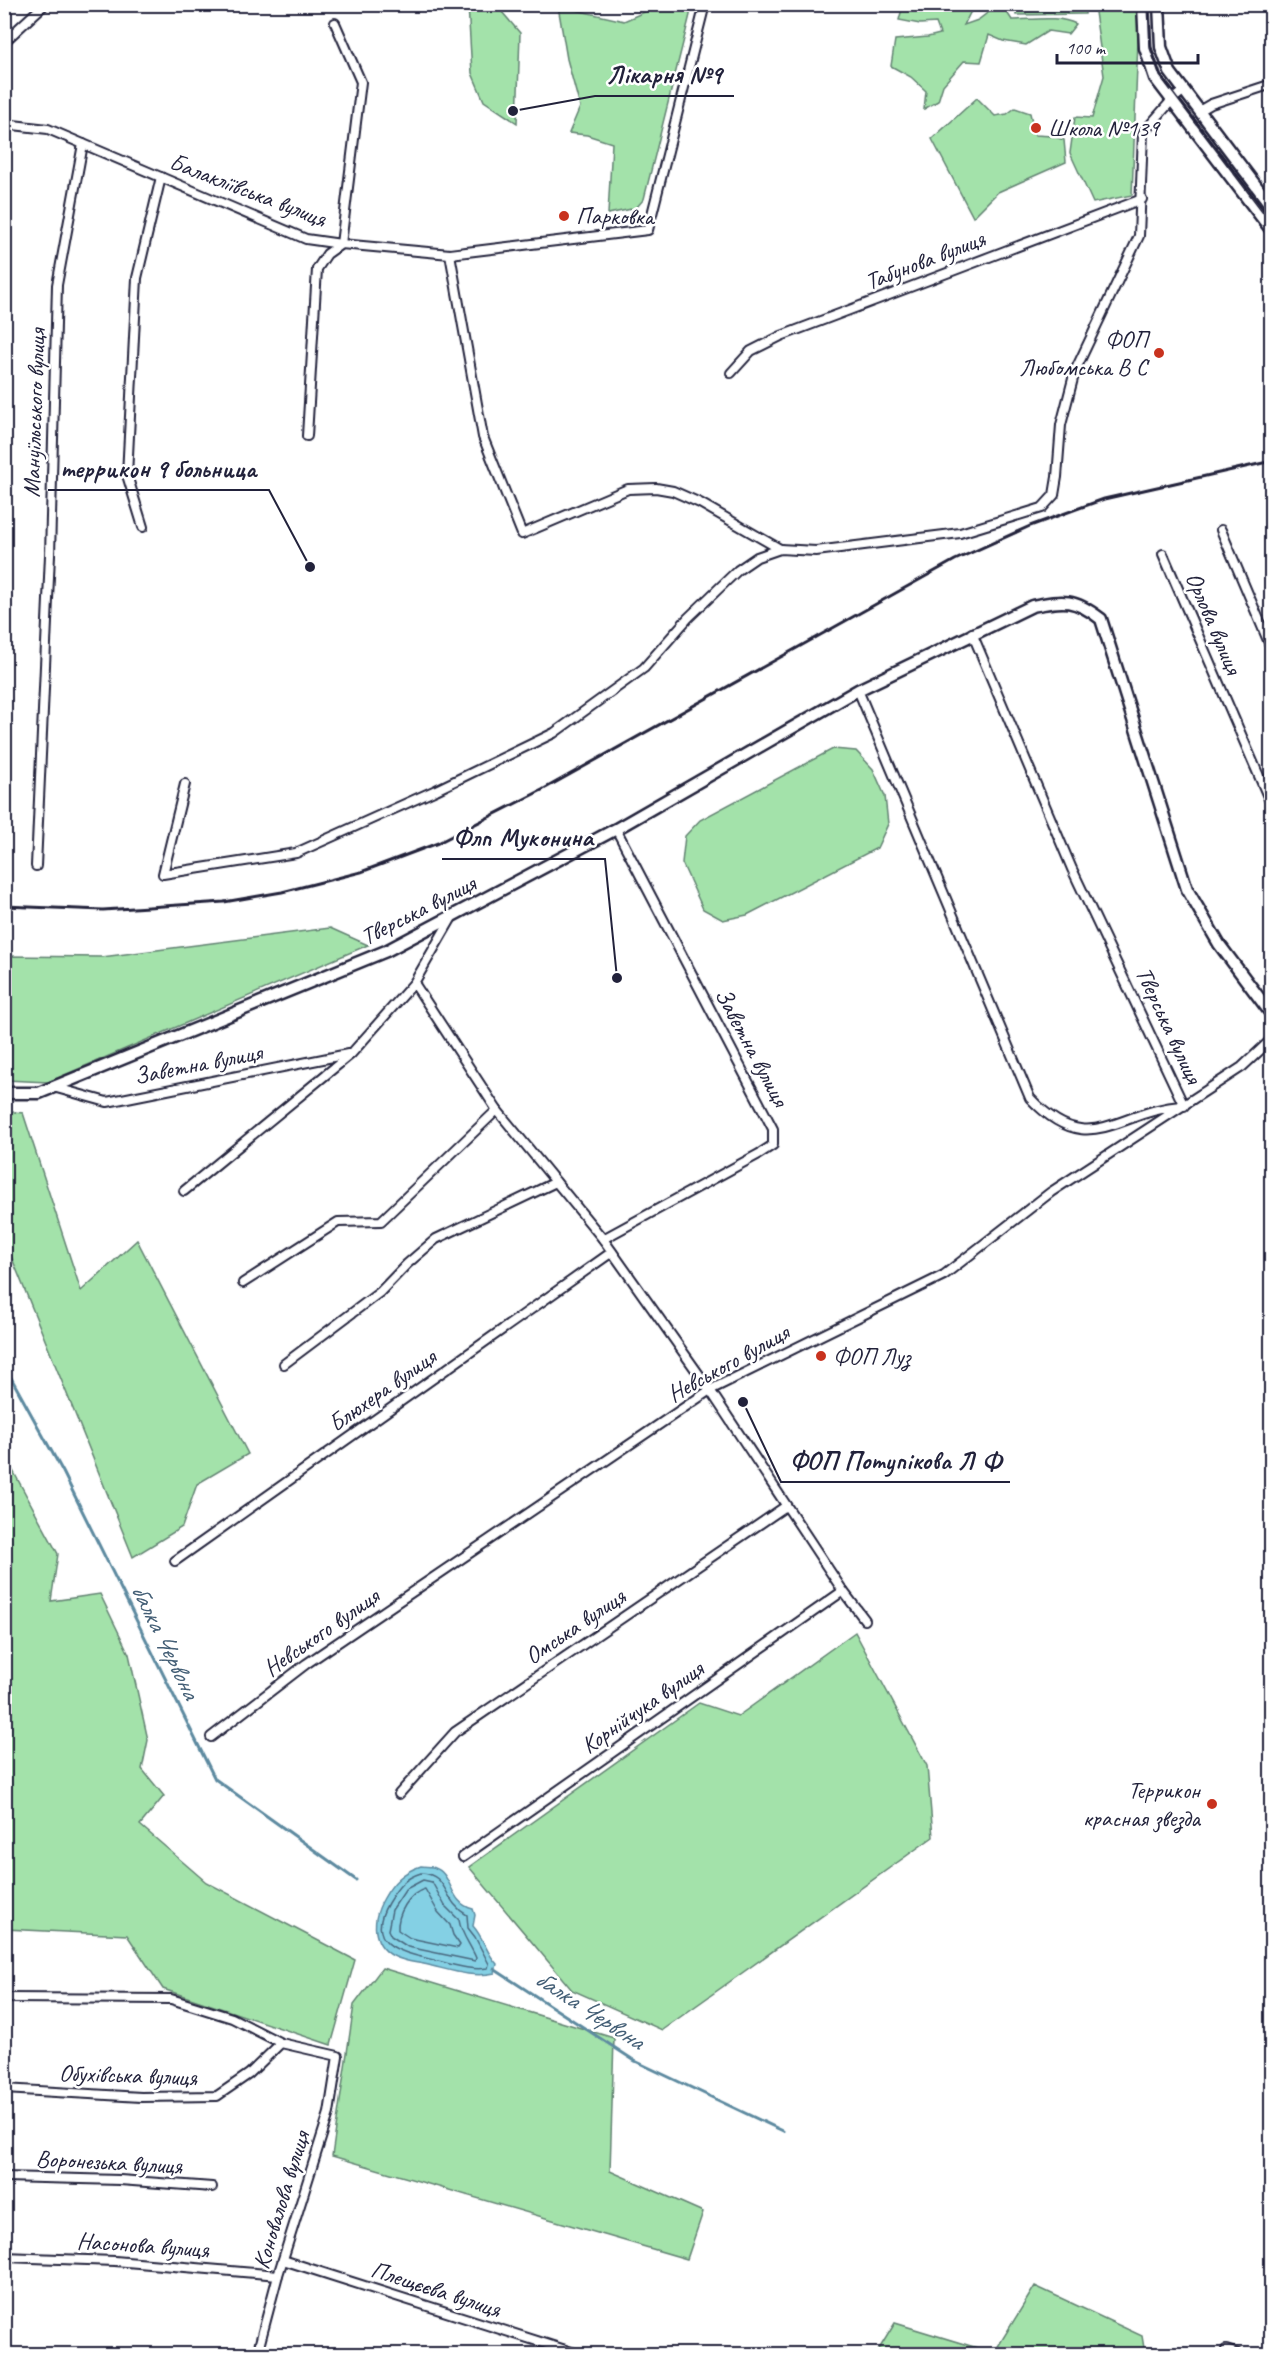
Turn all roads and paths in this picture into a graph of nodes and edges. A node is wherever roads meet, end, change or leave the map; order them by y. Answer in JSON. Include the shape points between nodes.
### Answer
{"nodes":[{"id":1,"x":45,"y":4,"type":"edge"},
{"id":2,"x":705,"y":4,"type":"edge"},
{"id":3,"x":1143,"y":4,"type":"edge"},
{"id":4,"x":1159,"y":4,"type":"edge"},
{"id":5,"x":335,"y":23,"type":"dead end"},
{"id":6,"x":4,"y":42,"type":"edge"},
{"id":7,"x":1272,"y":84,"type":"edge"},
{"id":8,"x":1183,"y":92,"type":"junction"},
{"id":9,"x":1172,"y":100,"type":"junction"},
{"id":10,"x":1199,"y":111,"type":"junction"},
{"id":11,"x":4,"y":124,"type":"edge"},
{"id":12,"x":83,"y":144,"type":"junction"},
{"id":13,"x":161,"y":177,"type":"junction"},
{"id":14,"x":1142,"y":199,"type":"junction"},
{"id":15,"x":1272,"y":207,"type":"edge"},
{"id":16,"x":1272,"y":231,"type":"edge"},
{"id":17,"x":341,"y":244,"type":"junction"},
{"id":18,"x":450,"y":254,"type":"junction"},
{"id":19,"x":730,"y":373,"type":"dead end"},
{"id":20,"x":307,"y":436,"type":"dead end"},
{"id":21,"x":143,"y":527,"type":"dead end"},
{"id":22,"x":1221,"y":530,"type":"dead end"},
{"id":23,"x":780,"y":549,"type":"junction"},
{"id":24,"x":1163,"y":554,"type":"dead end"},
{"id":25,"x":972,"y":633,"type":"junction"},
{"id":26,"x":1272,"y":650,"type":"edge"},
{"id":27,"x":858,"y":690,"type":"junction"},
{"id":28,"x":184,"y":784,"type":"dead end"},
{"id":29,"x":1272,"y":806,"type":"edge"},
{"id":30,"x":616,"y":829,"type":"junction"},
{"id":31,"x":36,"y":866,"type":"dead end"},
{"id":32,"x":451,"y":919,"type":"junction"},
{"id":33,"x":414,"y":983,"type":"junction"},
{"id":34,"x":1272,"y":1015,"type":"edge"},
{"id":35,"x":1272,"y":1039,"type":"edge"},
{"id":36,"x":351,"y":1054,"type":"junction"},
{"id":37,"x":54,"y":1087,"type":"junction"},
{"id":38,"x":4,"y":1094,"type":"edge"},
{"id":39,"x":1184,"y":1106,"type":"junction"},
{"id":40,"x":497,"y":1110,"type":"junction"},
{"id":41,"x":556,"y":1182,"type":"junction"},
{"id":42,"x":184,"y":1191,"type":"dead end"},
{"id":43,"x":603,"y":1239,"type":"junction"},
{"id":44,"x":612,"y":1252,"type":"junction"},
{"id":45,"x":243,"y":1283,"type":"dead end"},
{"id":46,"x":284,"y":1364,"type":"dead end"},
{"id":47,"x":710,"y":1390,"type":"junction"},
{"id":48,"x":786,"y":1506,"type":"junction"},
{"id":49,"x":175,"y":1561,"type":"dead end"},
{"id":50,"x":843,"y":1591,"type":"junction"},
{"id":51,"x":865,"y":1620,"type":"dead end"},
{"id":52,"x":211,"y":1737,"type":"dead end"},
{"id":53,"x":399,"y":1794,"type":"dead end"},
{"id":54,"x":463,"y":1857,"type":"dead end"},
{"id":55,"x":4,"y":1998,"type":"edge"},
{"id":56,"x":281,"y":2043,"type":"junction"},
{"id":57,"x":4,"y":2089,"type":"edge"},
{"id":58,"x":4,"y":2177,"type":"edge"},
{"id":59,"x":212,"y":2187,"type":"dead end"},
{"id":60,"x":4,"y":2257,"type":"edge"},
{"id":61,"x":283,"y":2260,"type":"junction"},
{"id":62,"x":278,"y":2275,"type":"junction"},
{"id":63,"x":257,"y":2355,"type":"edge"},
{"id":64,"x":578,"y":2355,"type":"edge"},
{"id":65,"x":1225,"y":2355,"type":"edge"},
{"id":66,"x":1238,"y":2355,"type":"edge"}],
"edges":[{"from":1,"to":6,"type":"street"},
{"from":2,"to":18,"type":"street","name":"Балакліївська вулиця","via":[[648,230]]},
{"from":3,"to":9,"type":"main road","via":[[1145,48],[1155,78]]},
{"from":4,"to":8,"type":"main road","via":[[1161,47]]},
{"from":5,"to":17,"type":"street","via":[[361,82]]},
{"from":7,"to":10,"type":"street"},
{"from":8,"to":9,"type":"street"},
{"from":8,"to":10,"type":"main road"},
{"from":9,"to":14,"type":"street","via":[[1143,133]]},
{"from":9,"to":16,"type":"main road"},
{"from":10,"to":15,"type":"main road"},
{"from":11,"to":12,"type":"street","name":"Балакліївська вулиця","via":[[48,129]]},
{"from":12,"to":13,"type":"street","name":"Балакліївська вулиця"},
{"from":12,"to":31,"type":"street","name":"Мануїльського вулиця","via":[[57,285]]},
{"from":13,"to":17,"type":"street","name":"Балакліївська вулиця","via":[[306,239]]},
{"from":13,"to":21,"type":"street","via":[[136,278],[127,475]]},
{"from":14,"to":19,"type":"street","name":"Табунова вулиця","via":[[781,336],[751,351]]},
{"from":14,"to":23,"type":"street","via":[[1139,236],[1075,371],[1060,425],[1054,495],[1042,508],[960,533],[816,551]]},
{"from":17,"to":18,"type":"street","name":"Балакліївська вулиця"},
{"from":17,"to":20,"type":"street","via":[[327,254],[317,269]]},
{"from":18,"to":23,"type":"street","via":[[483,437],[522,534],[628,489],[656,488],[700,503]]},
{"from":22,"to":26,"type":"street","name":"Орлова вулиця"},
{"from":23,"to":28,"type":"street","via":[[757,557],[738,570],[644,668],[554,733],[296,853],[163,874]]},
{"from":24,"to":29,"type":"street","name":"Орлова вулиця"},
{"from":25,"to":27,"type":"main road","name":"Тверська вулиця"},
{"from":25,"to":34,"type":"main road","name":"Тверська вулиця","via":[[1032,606],[1060,601],[1083,605],[1101,619],[1187,889],[1219,944]]},
{"from":25,"to":39,"type":"street","name":"Тверська вулиця","via":[[1072,869]]},
{"from":27,"to":30,"type":"main road","name":"Тверська вулиця"},
{"from":27,"to":39,"type":"street","name":"Тверська вулиця","via":[[1030,1098],[1057,1122],[1096,1131],[1166,1106]]},
{"from":30,"to":32,"type":"main road","name":"Тверська вулиця"},
{"from":30,"to":43,"type":"street","name":"Заветна вулиця","via":[[773,1129],[772,1145],[759,1154]]},
{"from":32,"to":33,"type":"street"},
{"from":32,"to":37,"type":"main road","name":"Тверська вулиця","via":[[386,951]]},
{"from":33,"to":36,"type":"street"},
{"from":33,"to":40,"type":"street"},
{"from":35,"to":39,"type":"street","name":"Невського вулиця","via":[[1242,1067]]},
{"from":36,"to":37,"type":"street","name":"Заветна вулиця","via":[[107,1102]]},
{"from":36,"to":42,"type":"street"},
{"from":37,"to":38,"type":"main road","name":"Тверська вулиця","via":[[39,1093]]},
{"from":39,"to":47,"type":"street","name":"Невського вулиця","via":[[1051,1192],[944,1275]]},
{"from":40,"to":41,"type":"street"},
{"from":40,"to":45,"type":"street","via":[[381,1221],[338,1222]]},
{"from":41,"to":43,"type":"street"},
{"from":41,"to":46,"type":"street","via":[[436,1239],[380,1292]]},
{"from":43,"to":44,"type":"street"},
{"from":44,"to":47,"type":"street"},
{"from":44,"to":49,"type":"street","name":"Блюхера вулиця"},
{"from":47,"to":48,"type":"street"},
{"from":47,"to":52,"type":"street","name":"Невського вулиця","via":[[306,1664]]},
{"from":48,"to":50,"type":"street"},
{"from":48,"to":53,"type":"street","name":"Омська вулиця","via":[[455,1732]]},
{"from":50,"to":51,"type":"street"},
{"from":50,"to":54,"type":"street","name":"Корнійчука вулиця"},
{"from":55,"to":56,"type":"street","via":[[171,1999],[232,2018]]},
{"from":56,"to":57,"type":"street","name":"Обухівська вулиця","via":[[249,2074],[217,2096],[141,2097]]},
{"from":56,"to":61,"type":"street","name":"Коновалова вулиця","via":[[338,2056],[329,2113]]},
{"from":58,"to":59,"type":"street","name":"Воронезька вулиця"},
{"from":60,"to":62,"type":"street","name":"Насонова вулиця","via":[[115,2261]]},
{"from":61,"to":62,"type":"street","name":"Коновалова вулиця"},
{"from":61,"to":64,"type":"street","name":"Плещєєва вулиця"},
{"from":62,"to":63,"type":"street","name":"Коновалова вулиця"},
{"from":65,"to":66,"type":"street","via":[[1226,2350]]}]}
